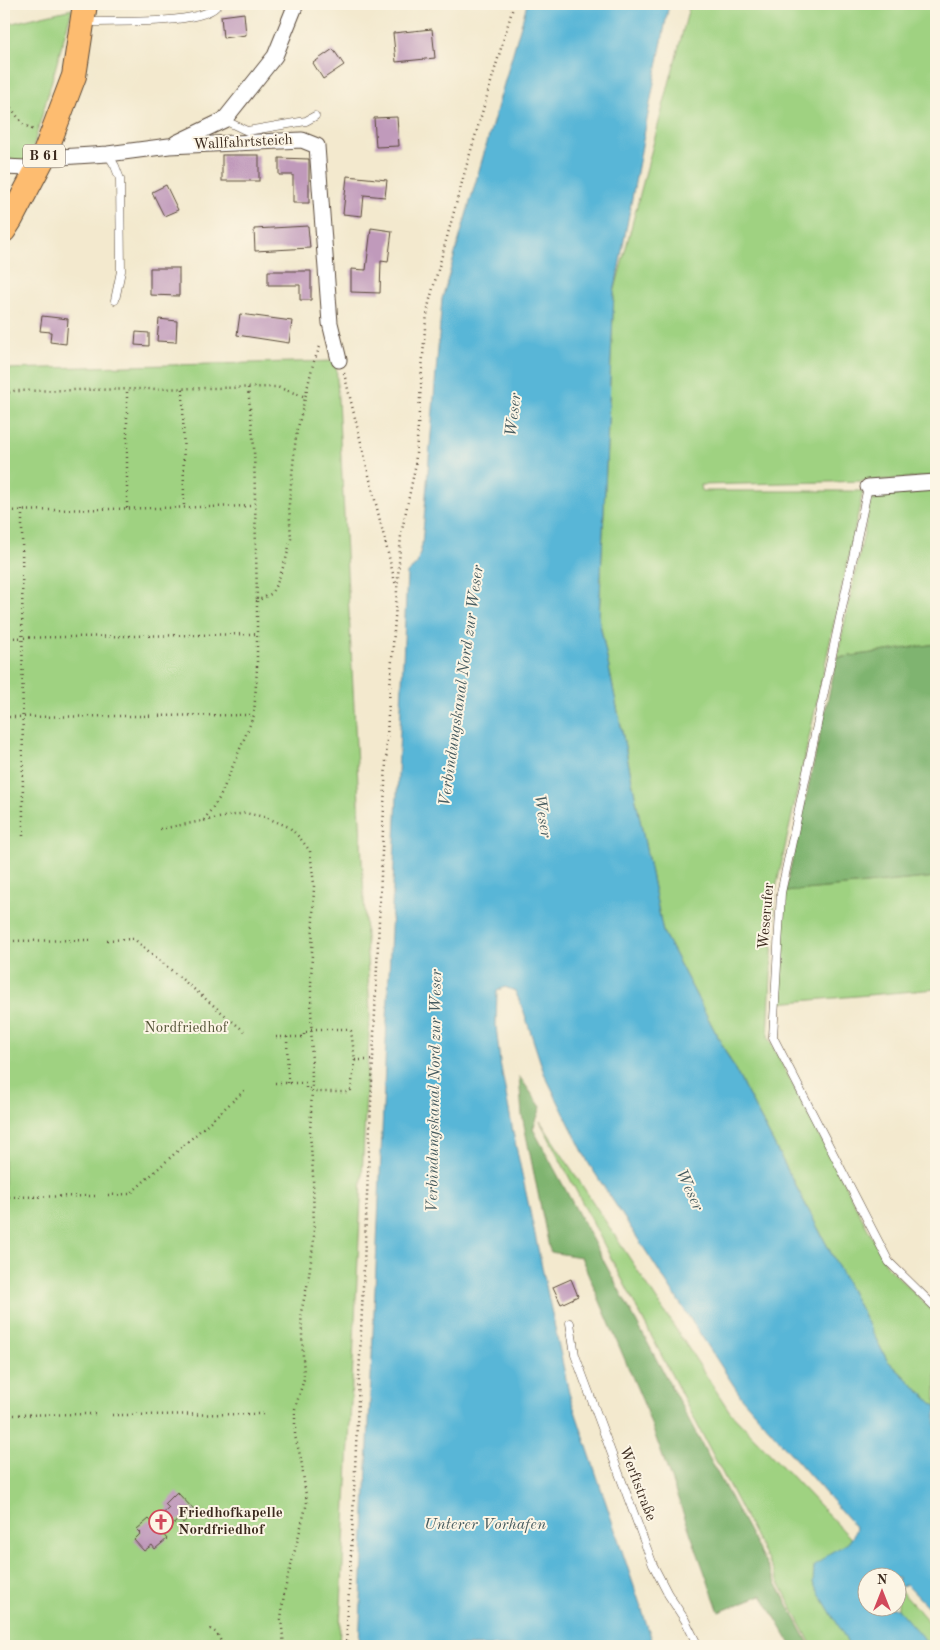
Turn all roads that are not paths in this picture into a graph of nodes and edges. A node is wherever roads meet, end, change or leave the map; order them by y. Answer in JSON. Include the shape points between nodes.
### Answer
{"nodes":[{"id":1,"x":218,"y":4,"type":"edge"},
{"id":2,"x":296,"y":4,"type":"edge"},
{"id":3,"x":84,"y":12,"type":"edge"},
{"id":4,"x":315,"y":116,"type":"dead end"},
{"id":5,"x":224,"y":120,"type":"junction"},
{"id":6,"x":170,"y":146,"type":"junction"},
{"id":7,"x":108,"y":154,"type":"junction"},
{"id":8,"x":43,"y":157,"type":"junction"},
{"id":9,"x":4,"y":167,"type":"edge"},
{"id":10,"x":4,"y":230,"type":"edge"},
{"id":11,"x":115,"y":300,"type":"dead end"},
{"id":12,"x":339,"y":360,"type":"dead end"},
{"id":13,"x":936,"y":482,"type":"edge"},
{"id":14,"x":868,"y":487,"type":"joint"},
{"id":15,"x":936,"y":1308,"type":"edge"},
{"id":16,"x":570,"y":1323,"type":"dead end"},
{"id":17,"x":698,"y":1646,"type":"edge"}],
"edges":[{"from":1,"to":3,"type":"lane","via":[[208,13],[162,21],[95,22]]},
{"from":2,"to":5,"type":"street","via":[[275,56]]},
{"from":3,"to":8,"type":"main road","number":"B 61","via":[[74,76]]},
{"from":4,"to":5,"type":"lane","name":"Wallfahrtsteich","via":[[306,121],[247,131]]},
{"from":5,"to":6,"type":"street"},
{"from":6,"to":7,"type":"street","name":"Wallfahrtsteich"},
{"from":6,"to":12,"type":"street","name":"Wallfahrtsteich","via":[[302,140],[317,146],[330,323]]},
{"from":7,"to":8,"type":"street","name":"Wallfahrtsteich"},
{"from":7,"to":11,"type":"lane","via":[[120,179],[121,271]]},
{"from":8,"to":9,"type":"street","name":"Wallfahrtsteich","via":[[27,168]]},
{"from":8,"to":10,"type":"main road","number":"B 61"},
{"from":13,"to":14,"type":"street"},
{"from":14,"to":15,"type":"lane","name":"Weserufer","via":[[781,892],[773,1037],[889,1262]]},
{"from":16,"to":17,"type":"lane","name":"Werftstraße","via":[[575,1355],[650,1556]]}]}
